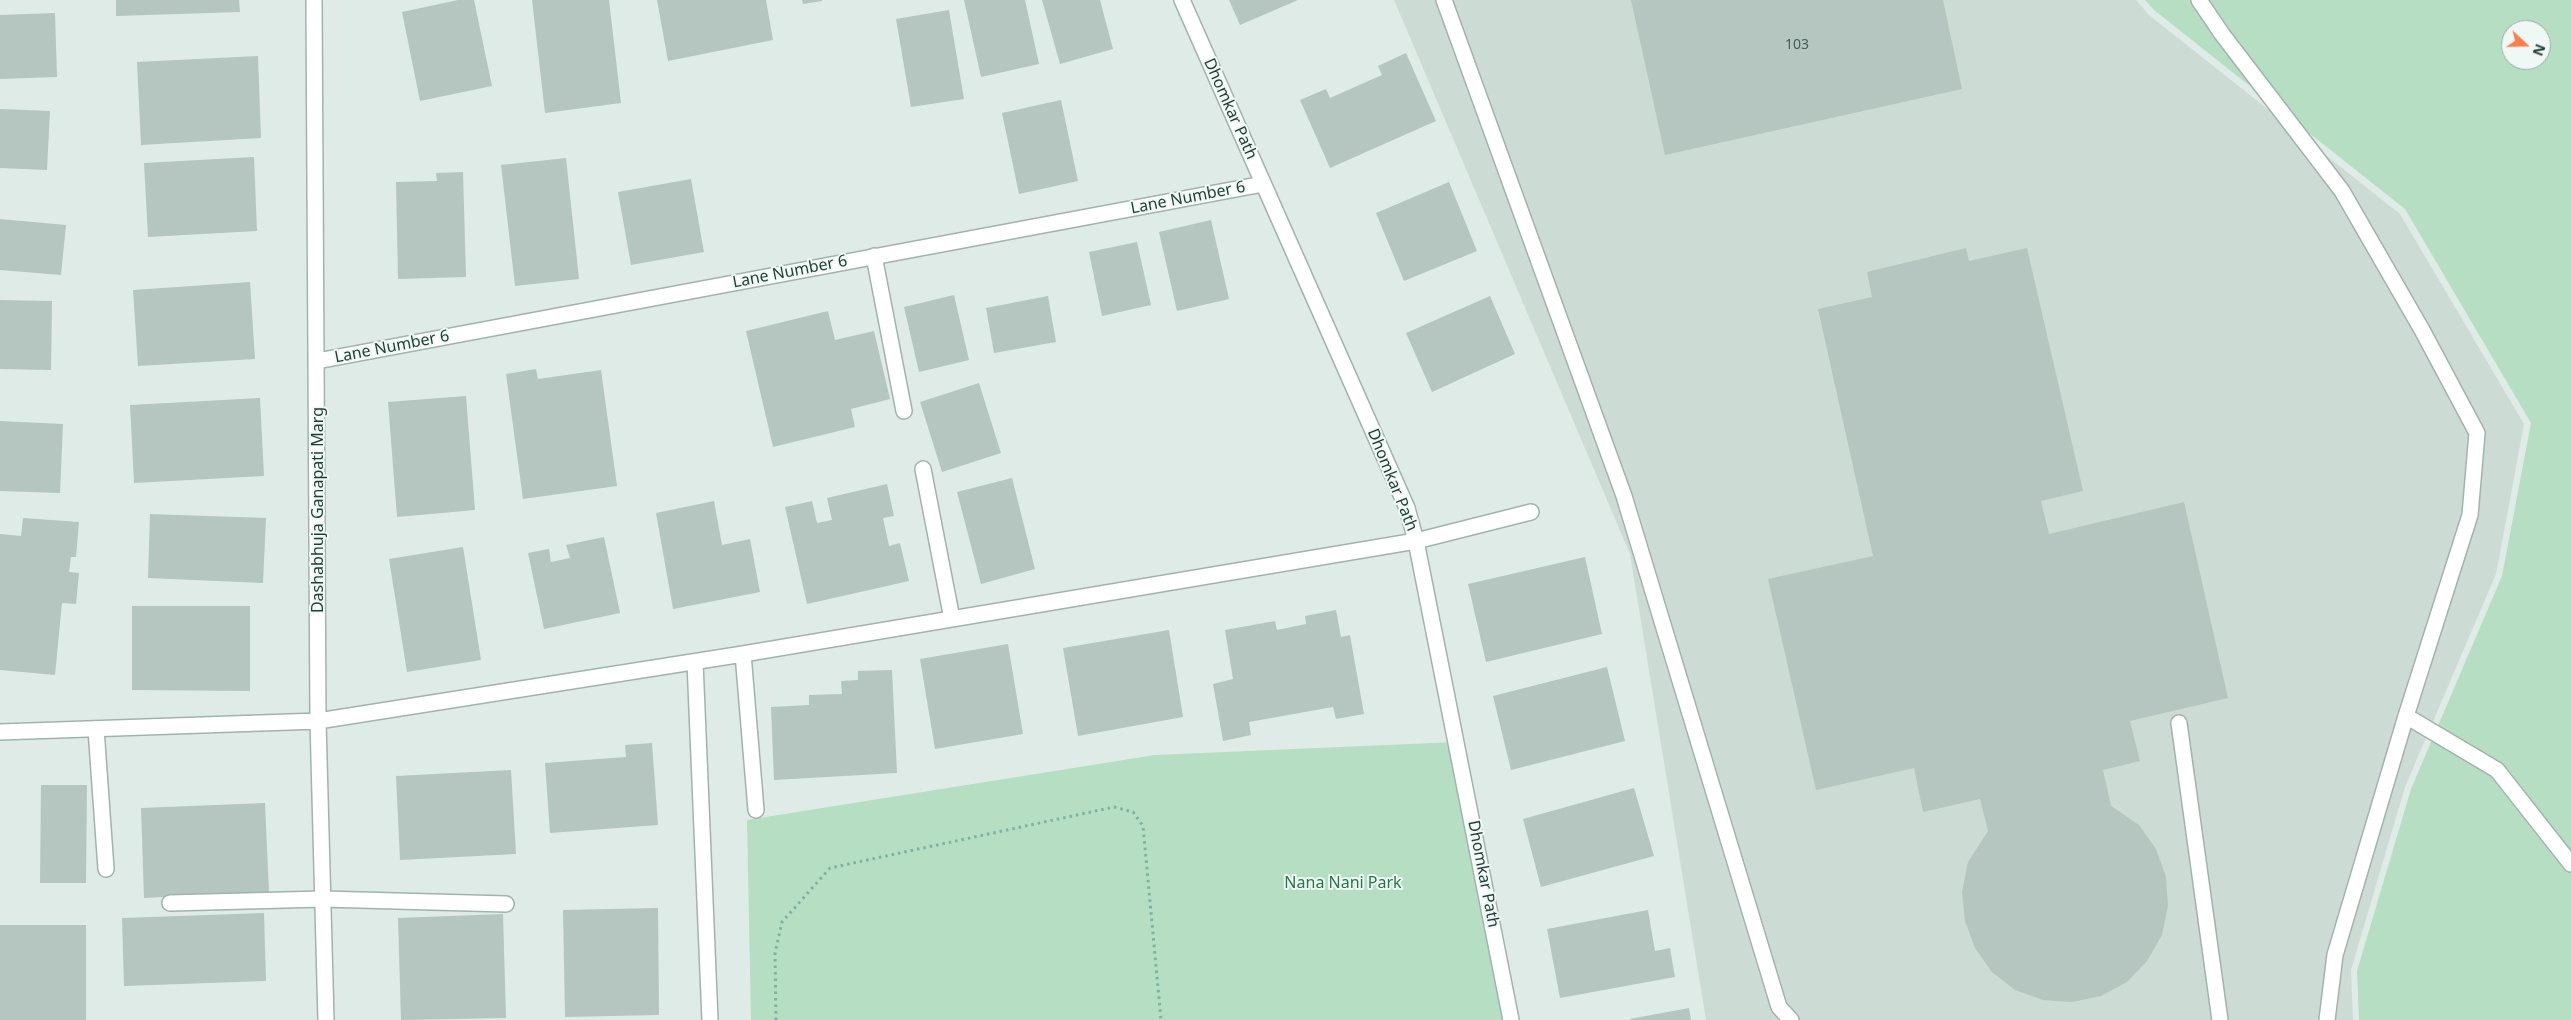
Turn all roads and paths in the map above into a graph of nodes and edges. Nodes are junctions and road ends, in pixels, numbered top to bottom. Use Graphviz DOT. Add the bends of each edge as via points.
graph roads {
  1 [pos="314,0"];
  2 [pos="1182,0"];
  3 [pos="1444,0"];
  4 [pos="2199,0"];
  5 [pos="1263,184"];
  6 [pos="874,256"];
  7 [pos="317,361"];
  8 [pos="904,411"];
  9 [pos="923,468"];
  10 [pos="1532,512"];
  11 [pos="1416,541"];
  12 [pos="952,619"];
  13 [pos="743,654"];
  14 [pos="695,662"];
  15 [pos="2406,716"];
  16 [pos="318,721"];
  17 [pos="2179,723"];
  18 [pos="96,728"];
  19 [pos="0,732"];
  20 [pos="756,810"];
  21 [pos="2571,864"];
  22 [pos="106,870"];
  23 [pos="323,899"];
  24 [pos="170,903"];
  25 [pos="506,904"];
  26 [pos="1778,1013"];
  27 [pos="326,1020"];
  28 [pos="710,1020"];
  29 [pos="776,1020"];
  30 [pos="1161,1020"];
  31 [pos="1511,1020"];
  32 [pos="1791,1020"];
  33 [pos="2220,1020"];
  34 [pos="2328,1020"];
  1 -- 7 [label="street, Dashabhuja Ganapati Marg"];
  2 -- 5 [label="street, Dhomkar Path"];
  3 -- 26 [label="street" via="1624,496"];
  4 -- 15 [label="street" via="2342,191 2477,433 2470,515"];
  5 -- 6 [label="street, Lane Number 6"];
  5 -- 11 [label="street, Dhomkar Path" via="1406,508"];
  6 -- 7 [label="street, Lane Number 6"];
  6 -- 8 [label="street"];
  7 -- 16 [label="street, Dashabhuja Ganapati Marg"];
  9 -- 12 [label="street"];
  10 -- 11 [label="street"];
  11 -- 12 [label="street"];
  11 -- 31 [label="street, Dhomkar Path"];
  12 -- 13 [label="street"];
  13 -- 14 [label="street"];
  13 -- 20 [label="street"];
  14 -- 16 [label="street"];
  14 -- 28 [label="street"];
  15 -- 21 [label="street" via="2497,770"];
  15 -- 34 [label="street" via="2335,955"];
  16 -- 18 [label="street"];
  16 -- 23 [label="street, Dashabhuja Ganapati Marg"];
  17 -- 33 [label="street"];
  18 -- 19 [label="street"];
  18 -- 22 [label="street"];
  23 -- 24 [label="street"];
  23 -- 25 [label="street"];
  23 -- 27 [label="street, Dashabhuja Ganapati Marg"];
  26 -- 32 [label="street"];
  29 -- 30 [label="path" via="775,953 782,922 830,868 1114,807 1133,812 1143,826"];
}
